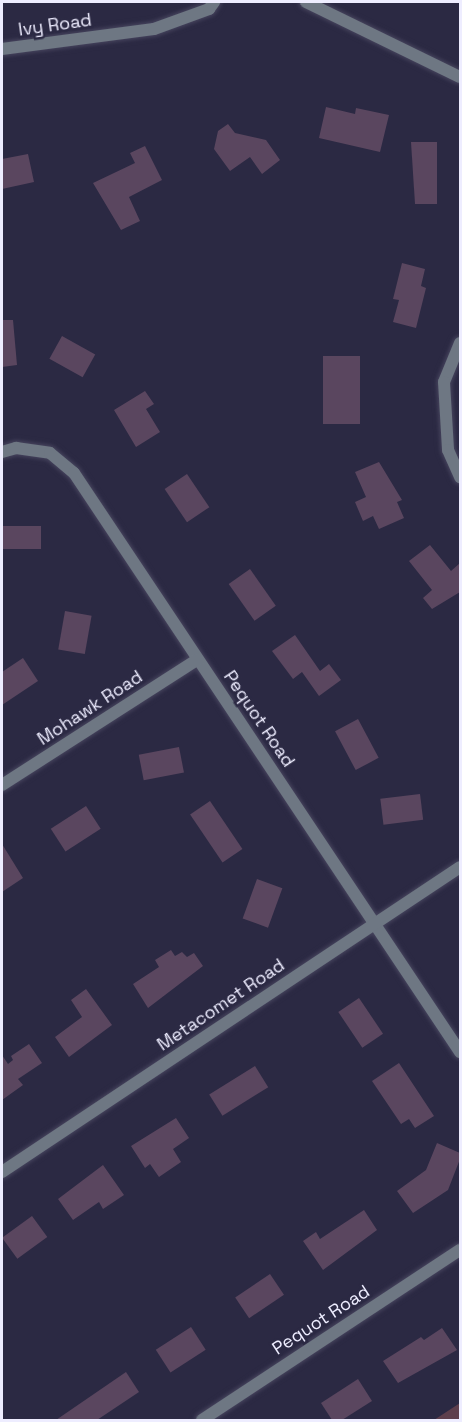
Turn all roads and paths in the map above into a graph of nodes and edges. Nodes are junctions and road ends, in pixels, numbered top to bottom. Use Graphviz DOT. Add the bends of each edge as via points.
graph roads {
  1 [pos="214,2"];
  2 [pos="306,2"];
  3 [pos="2,50"];
  4 [pos="460,77"];
  5 [pos="460,343"];
  6 [pos="2,452"];
  7 [pos="460,477"];
  8 [pos="197,660"];
  9 [pos="2,786"];
  10 [pos="460,867"];
  11 [pos="376,924"];
  12 [pos="460,1052"];
  13 [pos="2,1172"];
  14 [pos="460,1250"];
  15 [pos="202,1420"];
  1 -- 3 [label="street, Ivy Road" via="209,9 154,29"];
  2 -- 4 [label="street"];
  5 -- 7 [label="street" via="444,382 448,450"];
  6 -- 8 [label="street, Pequot Road" via="34,448 65,463"];
  8 -- 9 [label="street, Mohawk Road"];
  8 -- 11 [label="street, Pequot Road"];
  10 -- 11 [label="street, Metacomet Road"];
  11 -- 12 [label="street, Pequot Road"];
  11 -- 13 [label="street, Metacomet Road"];
  14 -- 15 [label="street, Pequot Road"];
}
